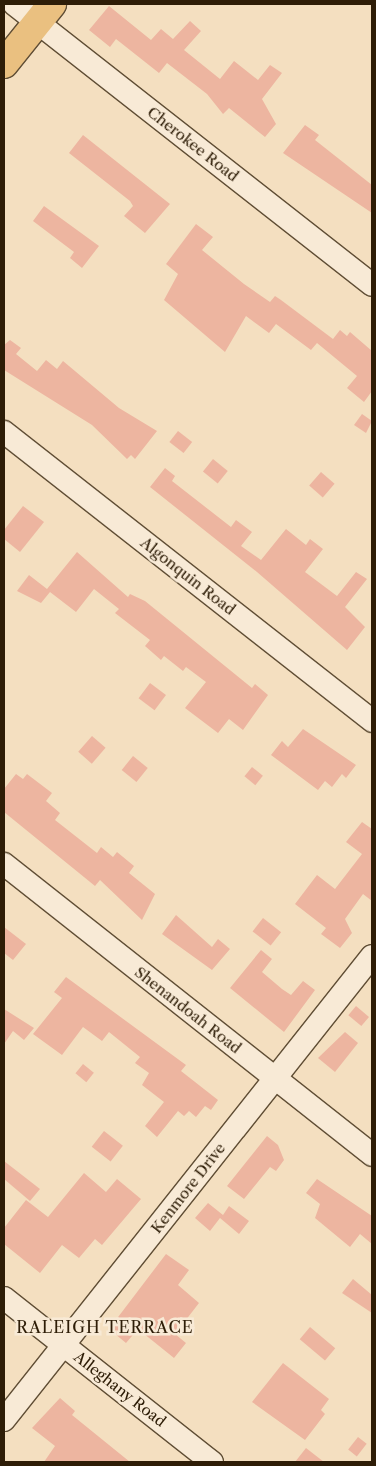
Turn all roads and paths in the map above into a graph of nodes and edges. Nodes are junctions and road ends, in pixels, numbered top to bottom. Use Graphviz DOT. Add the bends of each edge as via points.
graph roads {
  1 [pos="14,4"];
  2 [pos="44,13"];
  3 [pos="4,64"];
  4 [pos="372,284"];
  5 [pos="4,432"];
  6 [pos="372,721"];
  7 [pos="4,864"];
  8 [pos="372,956"];
  9 [pos="275,1079"];
  10 [pos="372,1155"];
  11 [pos="4,1298"];
  12 [pos="63,1345"];
  13 [pos="4,1420"];
  14 [pos="212,1462"];
  1 -- 2 [label="street, Cherokee Road"];
  2 -- 3 [label="main road"];
  2 -- 4 [label="street, Cherokee Road"];
  5 -- 6 [label="street, Algonquin Road"];
  7 -- 9 [label="street, Shenandoah Road"];
  8 -- 9 [label="street, Kenmore Drive"];
  9 -- 10 [label="street, Shenandoah Road"];
  9 -- 12 [label="street, Kenmore Drive"];
  11 -- 12 [label="street, Alleghany Road"];
  12 -- 13 [label="street, Kenmore Drive"];
  12 -- 14 [label="street, Alleghany Road"];
}
